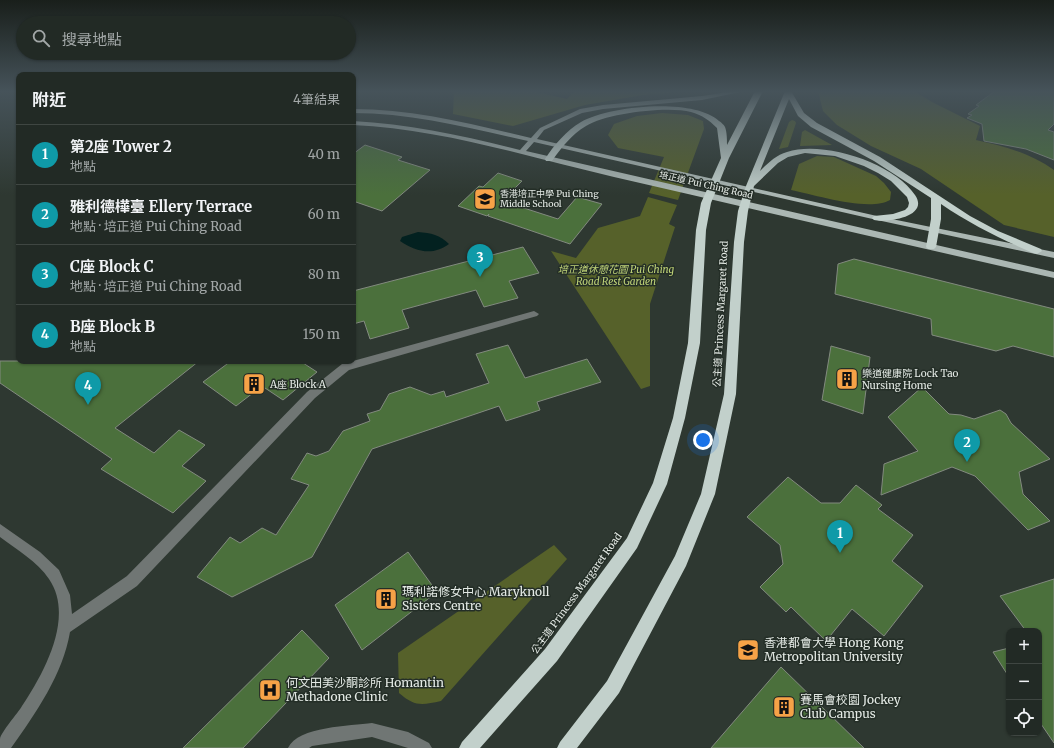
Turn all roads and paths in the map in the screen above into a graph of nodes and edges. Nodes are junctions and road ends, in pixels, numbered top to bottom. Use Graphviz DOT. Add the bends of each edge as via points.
graph roads {
  1 [pos="393,126"];
  2 [pos="470,126"];
  3 [pos="549,126"];
  4 [pos="580,126"];
  5 [pos="719,126"];
  6 [pos="741,126"];
  7 [pos="774,126"];
  8 [pos="815,126"];
  9 [pos="532,140"];
  10 [pos="558,146"];
  11 [pos="522,152"];
  12 [pos="725,158"];
  13 [pos="549,159"];
  14 [pos="750,186"];
  15 [pos="936,198"];
  16 [pos="878,218"];
  17 [pos="935,229"];
  18 [pos="931,247"];
  19 [pos="1037,251"];
  20 [pos="1054,255"];
  21 [pos="1054,275"];
  22 [pos="534,314"];
  23 [pos="0,530"];
  24 [pos="64,626"];
  25 [pos="2,748"];
  26 [pos="296,748"];
  27 [pos="424,748"];
  28 [pos="468,748"];
  29 [pos="566,748"];
  1 -- 11 [label="main road, 培正道 Pui Ching Road" via="436,132"];
  2 -- 9 [label="main road, 培正道 Pui Ching Road"];
  3 -- 9 [label="main road"];
  4 -- 10 [label="highway"];
  5 -- 12 [label="highway"];
  6 -- 12 [label="highway, 公主道 Princess Margaret Road"];
  7 -- 14 [label="highway, 公主道 Princess Margaret Road"];
  8 -- 15 [label="highway" via="876,159"];
  9 -- 10 [label="main road, 培正道 Pui Ching Road"];
  9 -- 11 [label="main road"];
  10 -- 13 [label="highway"];
  10 -- 16 [label="main road, 培正道 Pui Ching Road"];
  11 -- 13 [label="main road, 培正道 Pui Ching Road"];
  12 -- 28 [label="highway, 公主道 Princess Margaret Road" via="706,203 701,230 694,343 679,418 660,484 632,542 551,655"];
  13 -- 18 [label="main road, 培正道 Pui Ching Road"];
  14 -- 16 [label="highway" via="777,161 791,153 813,151 834,154 880,170 910,193 913,206 908,213 898,217"];
  14 -- 29 [label="highway, 公主道 Princess Margaret Road" via="739,234 730,394 708,494 681,562 613,687"];
  15 -- 17 [label="highway"];
  15 -- 19 [label="highway" via="995,233"];
  16 -- 17 [label="main road, 培正道 Pui Ching Road"];
  17 -- 18 [label="highway"];
  17 -- 19 [label="main road, 培正道 Pui Ching Road"];
  18 -- 21 [label="main road, 培正道 Pui Ching Road"];
  19 -- 20 [label="main road, 培正道 Pui Ching Road"];
  22 -- 24 [label="street" via="346,367 311,395 132,581"];
  23 -- 24 [label="street" via="38,558 54,576 62,589 65,606"];
  24 -- 25 [label="street" via="59,649 51,668 27,712"];
  26 -- 27 [label="street" via="309,739 372,730 408,740"];
}
